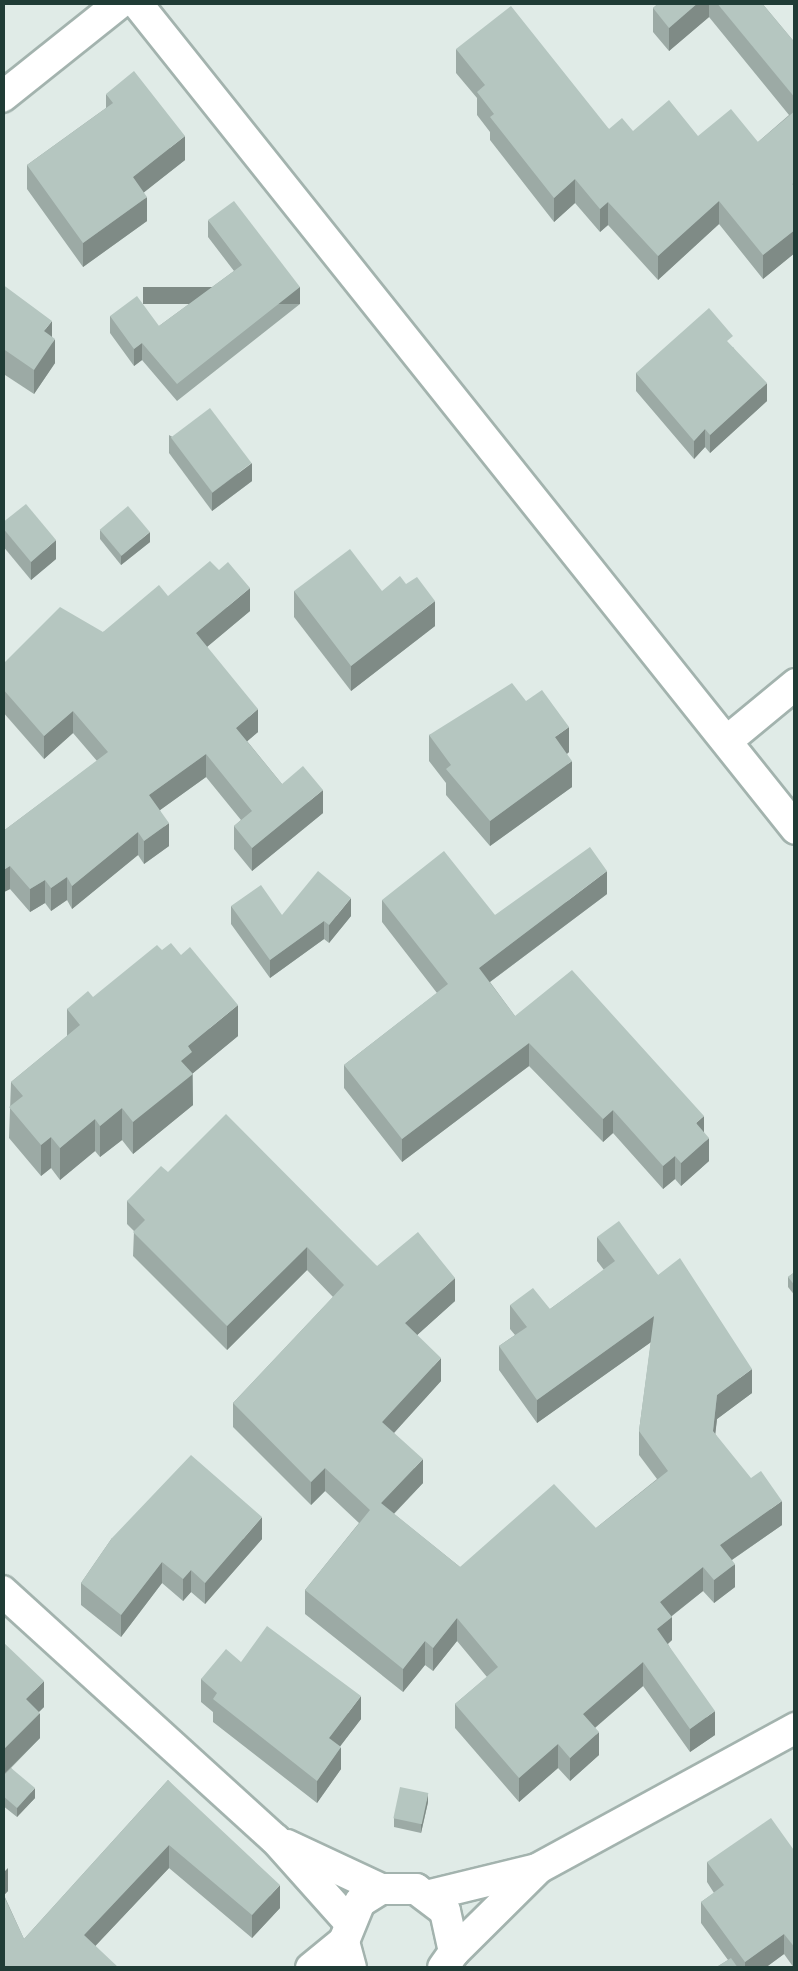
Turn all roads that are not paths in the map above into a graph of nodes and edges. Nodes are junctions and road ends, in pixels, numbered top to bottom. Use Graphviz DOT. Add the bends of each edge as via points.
graph roads {
  1 [pos="121,2"];
  2 [pos="136,2"];
  3 [pos="2,98"];
  4 [pos="796,684"];
  5 [pos="728,740"];
  6 [pos="796,830"];
  7 [pos="2,1591"];
  8 [pos="796,1728"];
  9 [pos="275,1839"];
  10 [pos="537,1869"];
  11 [pos="380,1890"];
  12 [pos="426,1896"];
  13 [pos="347,1944"];
  14 [pos="448,1960"];
  15 [pos="310,1968"];
  1 -- 3 [label="street"];
  2 -- 5 [label="street"];
  4 -- 5 [label="street"];
  5 -- 6 [label="street"];
  7 -- 9 [label="street"];
  8 -- 10 [label="street"];
  9 -- 11 [label="street"];
  9 -- 13 [label="street"];
  10 -- 12 [label="street"];
  10 -- 14 [label="street"];
  11 -- 12 [label="street" via="416,1889"];
  11 -- 13 [label="street"];
  12 -- 14 [label="street" via="446,1911"];
  13 -- 15 [label="street"];
}
